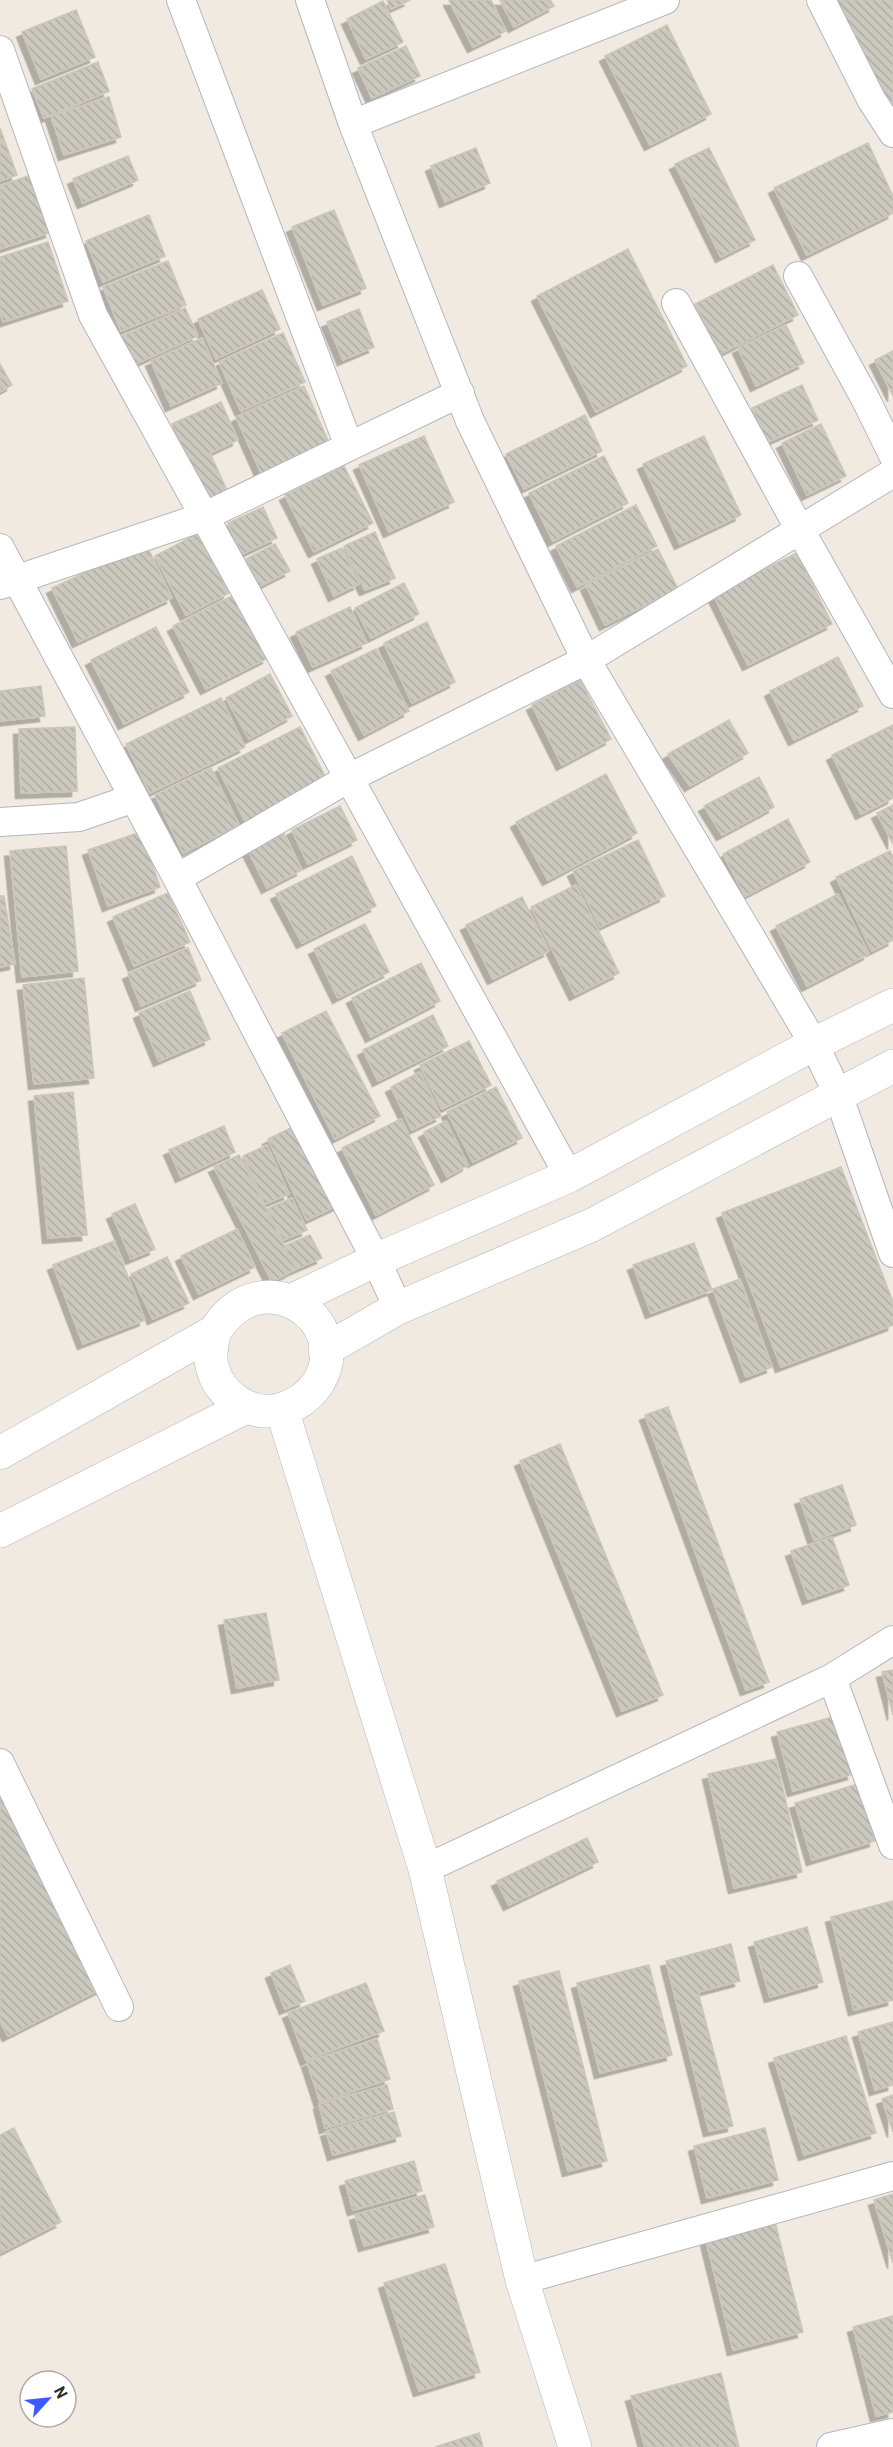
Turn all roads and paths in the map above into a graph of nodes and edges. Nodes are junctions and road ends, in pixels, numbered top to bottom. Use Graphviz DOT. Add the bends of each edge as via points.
graph roads {
  1 [pos="181,0"];
  2 [pos="310,0"];
  3 [pos="665,0"];
  4 [pos="821,0"];
  5 [pos="0,50"];
  6 [pos="352,124"];
  7 [pos="893,133"];
  8 [pos="798,276"];
  9 [pos="676,303"];
  10 [pos="460,393"];
  11 [pos="349,446"];
  12 [pos="893,455"];
  13 [pos="893,473"];
  14 [pos="203,517"];
  15 [pos="800,530"];
  16 [pos="0,548"];
  17 [pos="8,582"];
  18 [pos="586,660"];
  19 [pos="893,694"];
  20 [pos="349,778"];
  21 [pos="135,798"];
  22 [pos="0,822"];
  23 [pos="177,878"];
  24 [pos="893,1005"];
  25 [pos="814,1044"];
  26 [pos="893,1066"];
  27 [pos="838,1094"];
  28 [pos="568,1176"];
  29 [pos="893,1253"];
  30 [pos="376,1260"];
  31 [pos="291,1300"];
  32 [pos="398,1308"];
  33 [pos="215,1330"];
  34 [pos="325,1350"];
  35 [pos="246,1407"];
  36 [pos="282,1410"];
  37 [pos="0,1453"];
  38 [pos="0,1530"];
  39 [pos="893,1640"];
  40 [pos="832,1678"];
  41 [pos="0,1763"];
  42 [pos="893,1845"];
  43 [pos="425,1869"];
  44 [pos="119,2007"];
  45 [pos="893,2176"];
  46 [pos="522,2280"];
  47 [pos="893,2433"];
  48 [pos="575,2447"];
  49 [pos="831,2447"];
  1 -- 11 [label="street"];
  2 -- 6 [label="street"];
  3 -- 6 [label="street"];
  4 -- 7 [label="street" via="871,99"];
  5 -- 14 [label="street" via="93,315"];
  6 -- 10 [label="street"];
  8 -- 12 [label="street"];
  9 -- 15 [label="street"];
  10 -- 11 [label="street"];
  10 -- 18 [label="street"];
  11 -- 14 [label="street"];
  13 -- 15 [label="street"];
  14 -- 17 [label="street"];
  14 -- 20 [label="street"];
  15 -- 18 [label="street"];
  15 -- 19 [label="street"];
  16 -- 17 [label="street"];
  17 -- 21 [label="street"];
  18 -- 20 [label="street"];
  18 -- 25 [label="street"];
  20 -- 23 [label="street"];
  20 -- 28 [label="street"];
  21 -- 22 [label="street" via="79,817"];
  21 -- 23 [label="street"];
  23 -- 30 [label="street"];
  24 -- 25 [label="main road"];
  25 -- 27 [label="street"];
  25 -- 28 [label="main road"];
  26 -- 27 [label="main road"];
  27 -- 29 [label="street"];
  27 -- 32 [label="main road" via="592,1225"];
  28 -- 30 [label="main road"];
  30 -- 31 [label="main road"];
  30 -- 32 [label="street"];
  31 -- 33 [label="main road" via="255,1297 239,1304"];
  31 -- 34 [label="main road" via="318,1324"];
  32 -- 34 [label="main road"];
  33 -- 35 [label="main road" via="212,1366 219,1383"];
  33 -- 37 [label="main road"];
  34 -- 36 [label="main road" via="321,1377 312,1392"];
  35 -- 36 [label="main road"];
  35 -- 38 [label="main road"];
  36 -- 43 [label="main road"];
  39 -- 40 [label="street"];
  40 -- 42 [label="street"];
  40 -- 43 [label="street"];
  41 -- 44 [label="street"];
  43 -- 46 [label="main road"];
  45 -- 46 [label="street"];
  46 -- 48 [label="main road"];
  47 -- 49 [label="street"];
}
